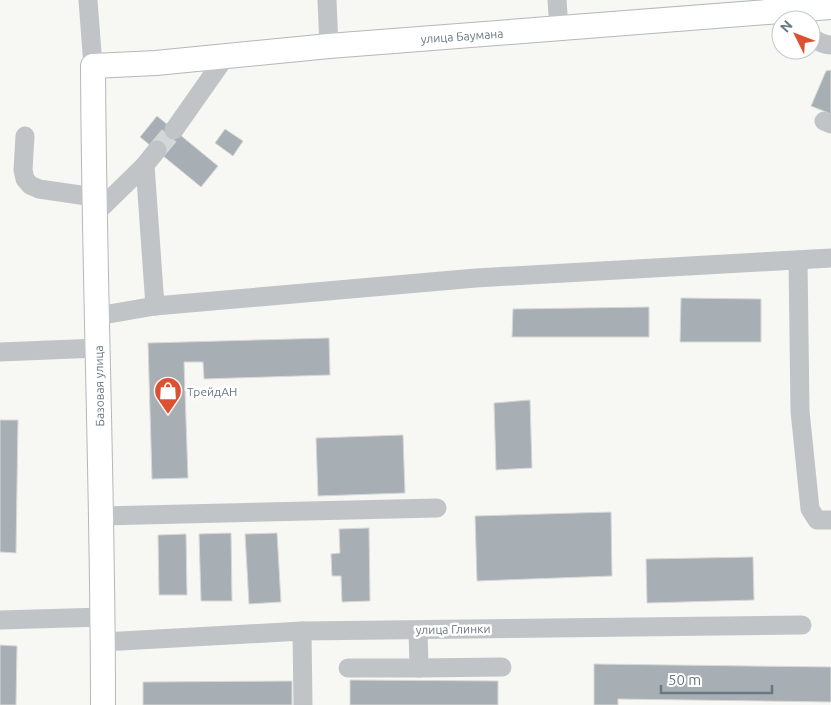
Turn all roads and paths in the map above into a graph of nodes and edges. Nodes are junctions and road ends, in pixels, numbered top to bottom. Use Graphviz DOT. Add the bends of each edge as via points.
graph roads {
  1 [pos="88,0"];
  2 [pos="327,0"];
  3 [pos="557,0"];
  4 [pos="831,7"];
  5 [pos="818,10"];
  6 [pos="771,16"];
  7 [pos="559,29"];
  8 [pos="329,46"];
  9 [pos="226,56"];
  10 [pos="93,66"];
  11 [pos="174,130"];
  12 [pos="25,136"];
  13 [pos="157,150"];
  14 [pos="145,165"];
  15 [pos="94,206"];
  16 [pos="831,258"];
  17 [pos="798,260"];
  18 [pos="155,306"];
  19 [pos="97,316"];
  20 [pos="98,348"];
  21 [pos="0,352"];
  22 [pos="437,508"];
  23 [pos="101,516"];
  24 [pos="831,520"];
  25 [pos="103,617"];
  26 [pos="0,620"];
  27 [pos="802,625"];
  28 [pos="418,630"];
  29 [pos="302,631"];
  30 [pos="103,642"];
  31 [pos="502,667"];
  32 [pos="348,668"];
  33 [pos="419,668"];
  34 [pos="104,705"];
  35 [pos="302,705"];
  1 -- 10 [label="street"];
  2 -- 8 [label="street"];
  3 -- 7 [label="street"];
  4 -- 5 [label="main road, улица Баумана"];
  6 -- 7 [label="main road, улица Баумана"];
  7 -- 8 [label="main road, улица Баумана"];
  8 -- 9 [label="main road, улица Баумана"];
  9 -- 10 [label="main road, улица Баумана"];
  9 -- 11 [label="street"];
  10 -- 15 [label="main road, Базовая улица"];
  12 -- 15 [label="street" via="23,170 30,185"];
  13 -- 14 [label="street"];
  14 -- 15 [label="street"];
  14 -- 18 [label="street"];
  15 -- 19 [label="main road, Базовая улица"];
  16 -- 17 [label="street"];
  17 -- 18 [label="street" via="476,278"];
  17 -- 24 [label="street" via="800,411 810,509 818,520"];
  18 -- 19 [label="street"];
  19 -- 20 [label="main road, Базовая улица"];
  20 -- 21 [label="street"];
  20 -- 23 [label="main road, Базовая улица"];
  22 -- 23 [label="street"];
  23 -- 25 [label="main road, Базовая улица"];
  25 -- 26 [label="street"];
  25 -- 30 [label="main road, Базовая улица"];
  27 -- 28 [label="street, улица Глинки"];
  28 -- 29 [label="street, улица Глинки"];
  28 -- 33 [label="street"];
  29 -- 30 [label="street, улица Глинки"];
  29 -- 35 [label="street"];
  30 -- 34 [label="main road, Базовая улица"];
  31 -- 33 [label="street"];
  32 -- 33 [label="street"];
}
